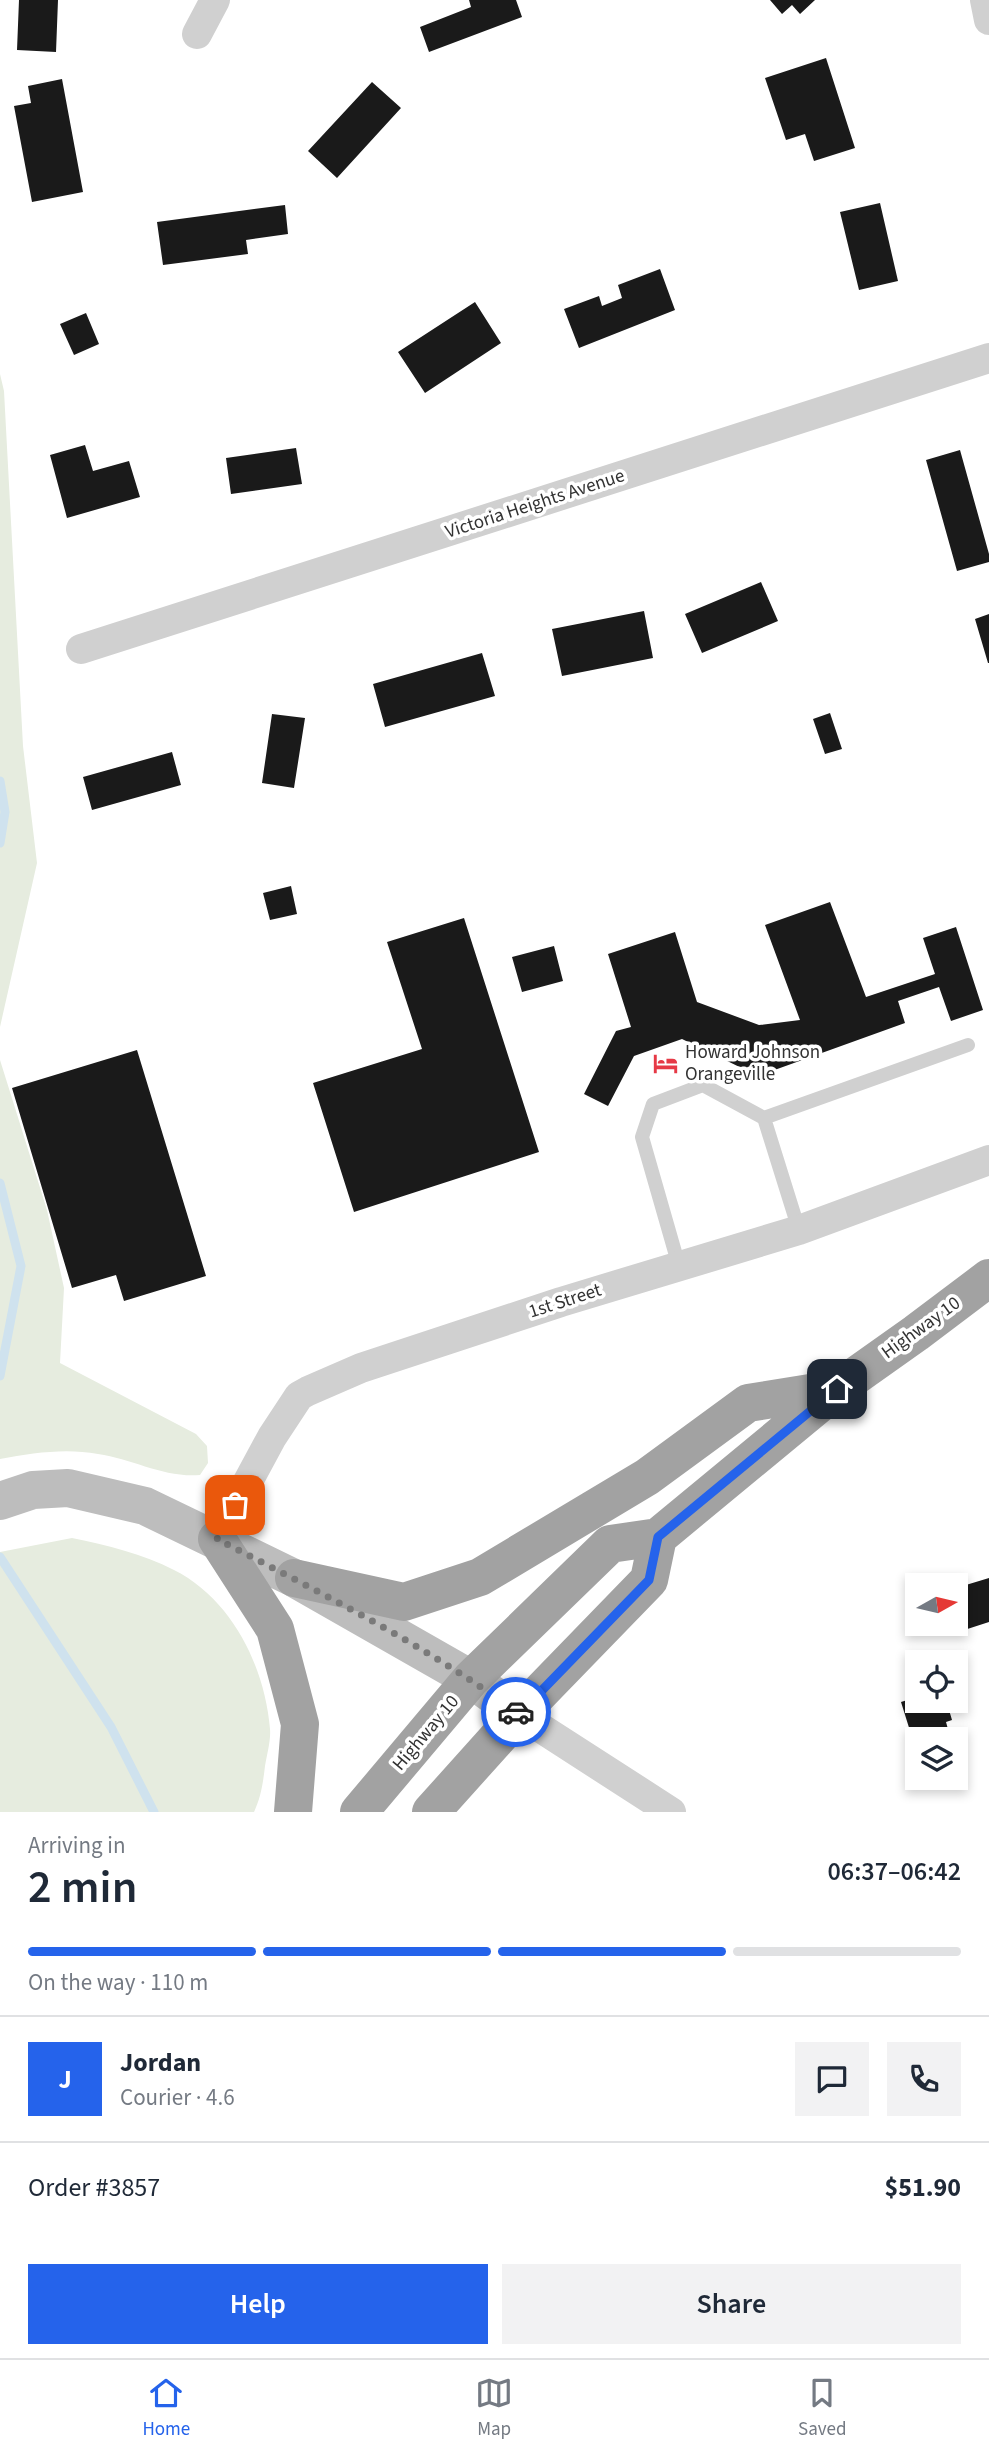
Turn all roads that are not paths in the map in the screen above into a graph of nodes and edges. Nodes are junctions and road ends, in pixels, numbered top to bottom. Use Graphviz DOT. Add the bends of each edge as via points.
graph roads {
  1 [pos="215,0"];
  2 [pos="985,0"];
  3 [pos="989,20"];
  4 [pos="197,34"];
  5 [pos="989,358"];
  6 [pos="81,649"];
  7 [pos="968,1045"];
  8 [pos="764,1118"];
  9 [pos="989,1160"];
  10 [pos="799,1230"];
  11 [pos="679,1266"];
  12 [pos="989,1278"];
  13 [pos="837,1389"];
  14 [pos="0,1500"];
  15 [pos="658,1537"];
  16 [pos="217,1539"];
  17 [pos="293,1578"];
  18 [pos="471,1679"];
  19 [pos="519,1714"];
  20 [pos="293,1812"];
  21 [pos="359,1812"];
  22 [pos="431,1812"];
  23 [pos="671,1812"];
  1 -- 4 [label="street"];
  2 -- 3 [label="street"];
  5 -- 6 [label="street, Victoria Heights Avenue"];
  7 -- 8 [label="lane"];
  8 -- 10 [label="lane"];
  8 -- 11 [label="lane" via="703,1085 653,1104 642,1137"];
  9 -- 10 [label="street, 1st Street"];
  10 -- 11 [label="street, 1st Street"];
  11 -- 16 [label="street, 1st Street" via="361,1368 299,1396"];
  12 -- 13 [label="highway, Highway 10"];
  13 -- 15 [label="highway, Highway 10"];
  13 -- 17 [label="highway" via="748,1403 647,1477 480,1577 404,1601"];
  14 -- 16 [label="main road" via="33,1490 93,1492 145,1506"];
  15 -- 18 [label="highway, Highway 10" via="610,1544"];
  15 -- 19 [label="highway" via="649,1580"];
  16 -- 17 [label="main road"];
  16 -- 20 [label="highway" via="275,1629 300,1724"];
  17 -- 18 [label="main road"];
  18 -- 19 [label="main road"];
  18 -- 21 [label="highway, Highway 10"];
  19 -- 22 [label="highway"];
  19 -- 23 [label="street"];
}
